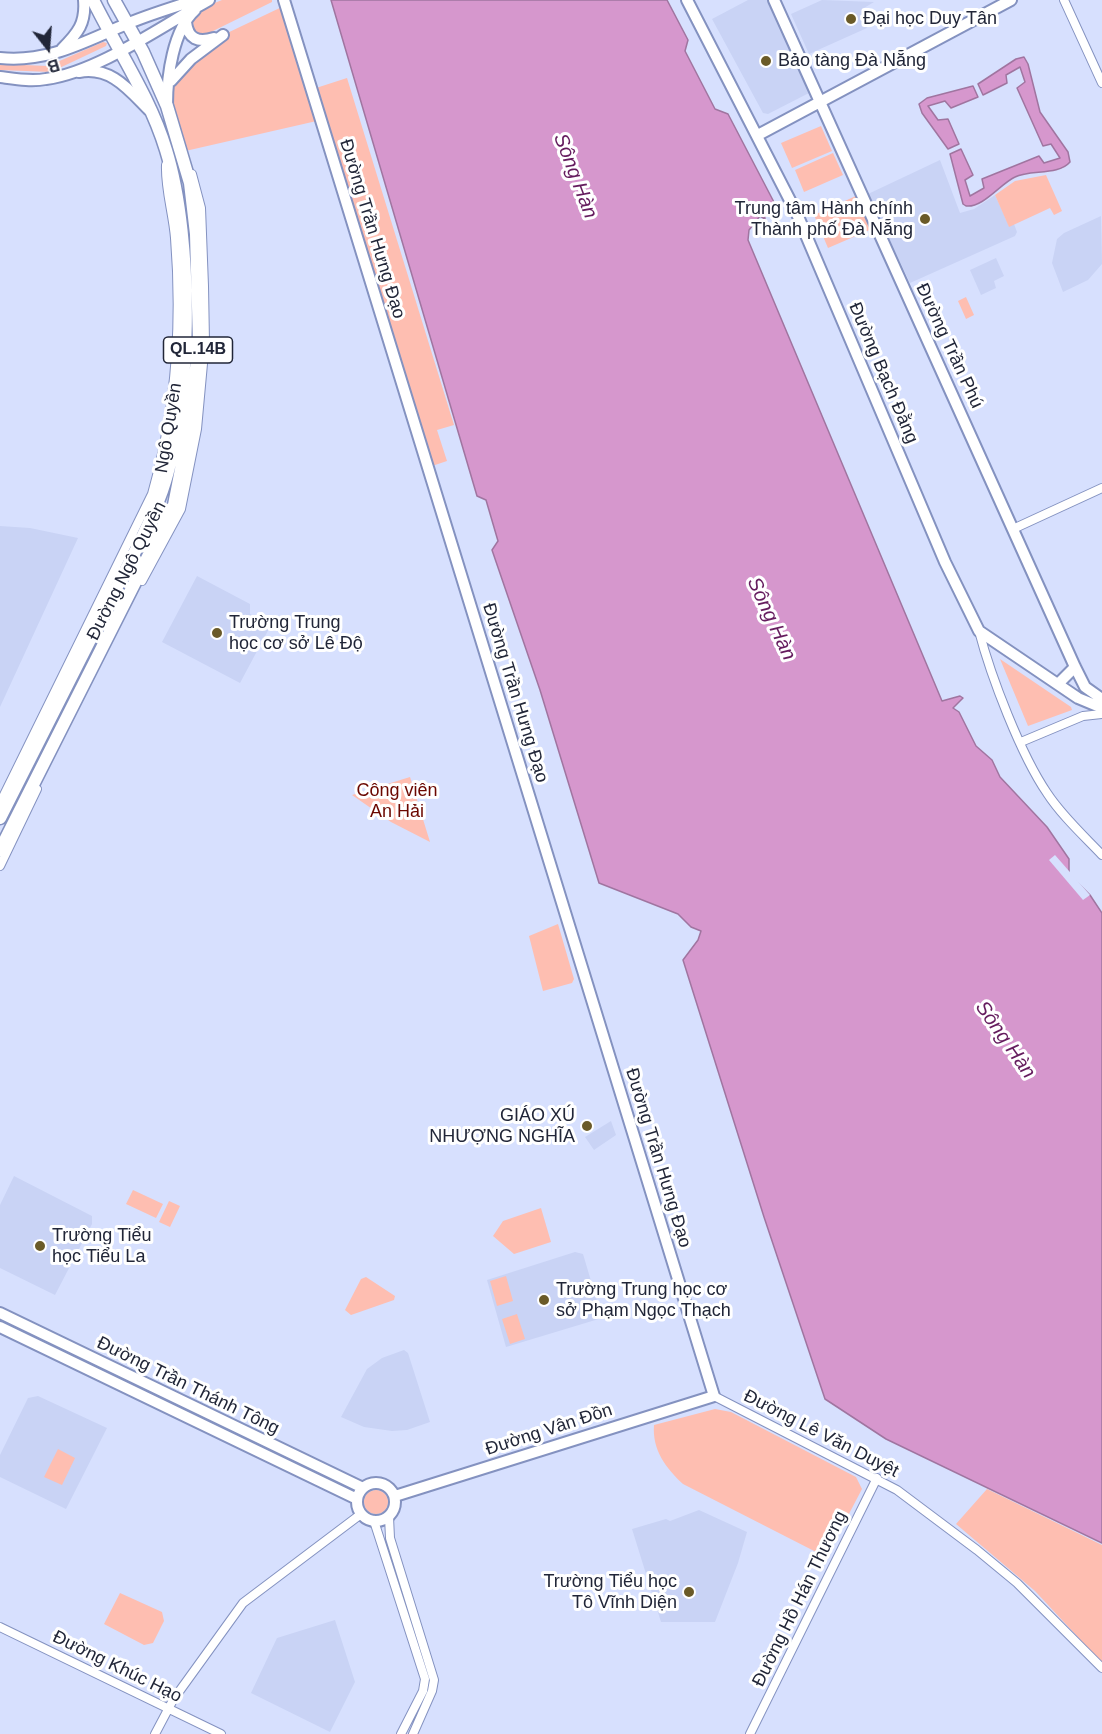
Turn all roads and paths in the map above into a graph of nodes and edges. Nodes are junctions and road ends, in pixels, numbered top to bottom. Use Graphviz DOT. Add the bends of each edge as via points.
graph roads {
  1 [pos="84,0"];
  2 [pos="93,0"];
  3 [pos="114,0"];
  4 [pos="178,0"];
  5 [pos="284,0"];
  6 [pos="687,0"];
  7 [pos="774,0"];
  8 [pos="1011,0"];
  9 [pos="1064,0"];
  10 [pos="201,1"];
  11 [pos="186,22"];
  12 [pos="127,24"];
  13 [pos="110,32"];
  14 [pos="137,41"];
  15 [pos="120,50"];
  16 [pos="57,53"];
  17 [pos="0,58"];
  18 [pos="64,75"];
  19 [pos="0,77"];
  20 [pos="169,83"];
  21 [pos="1102,83"];
  22 [pos="822,102"];
  23 [pos="167,106"];
  24 [pos="149,110"];
  25 [pos="758,135"];
  26 [pos="166,148"];
  27 [pos="181,152"];
  28 [pos="1102,488"];
  29 [pos="1013,530"];
  30 [pos="979,632"];
  31 [pos="1075,667"];
  32 [pos="1058,684"];
  33 [pos="1102,699"];
  34 [pos="1102,708"];
  35 [pos="1102,714"];
  36 [pos="1021,742"];
  37 [pos="0,803"];
  38 [pos="0,818"];
  39 [pos="0,850"];
  40 [pos="1102,855"];
  41 [pos="0,867"];
  42 [pos="0,1313"];
  43 [pos="0,1327"];
  44 [pos="714,1396"];
  45 [pos="877,1478"];
  46 [pos="363,1488"];
  47 [pos="395,1496"];
  48 [pos="357,1499"];
  49 [pos="361,1514"];
  50 [pos="388,1517"];
  51 [pos="374,1521"];
  52 [pos="0,1627"];
  53 [pos="1102,1668"];
  54 [pos="169,1708"];
  55 [pos="154,1734"];
  56 [pos="221,1734"];
  57 [pos="401,1734"];
  58 [pos="413,1734"];
  59 [pos="750,1734"];
  1 -- 16 [label="main road" via="85,20 76,36"];
  2 -- 13 [label="highway, Đường Ngô Quyền / QL.14B"];
  3 -- 12 [label="highway, Đường Ngô Quyền / QL.14B"];
  4 -- 10 [label="main road"];
  5 -- 44 [label="main road, Đường Trần Hưng Đạo"];
  6 -- 25 [label="main road, Đường Bạch Đằng"];
  7 -- 22 [label="main road, Đường Trần Phú"];
  8 -- 22 [label="main road"];
  9 -- 21 [label="street"];
  10 -- 11 [label="main road"];
  10 -- 12 [label="main road"];
  10 -- 14 [label="main road"];
  11 -- 20 [label="main road" via="174,51"];
  11 -- 20 [label="main road" via="190,36 199,41 223,35 191,59"];
  12 -- 13 [label="main road"];
  12 -- 14 [label="highway, Đường Ngô Quyền / QL.14B"];
  13 -- 15 [label="highway, Đường Ngô Quyền / QL.14B"];
  13 -- 16 [label="main road"];
  14 -- 15 [label="main road"];
  14 -- 23 [label="highway, Đường Ngô Quyền / QL.14B"];
  15 -- 18 [label="main road"];
  15 -- 24 [label="highway, Đường Ngô Quyền / QL.14B"];
  16 -- 17 [label="main road" via="37,59"];
  18 -- 19 [label="main road" via="34,81"];
  18 -- 24 [label="main road" via="88,70 107,73"];
  20 -- 23 [label="main road"];
  22 -- 25 [label="main road"];
  22 -- 29 [label="main road, Đường Trần Phú"];
  23 -- 27 [label="highway, Đường Ngô Quyền / QL.14B"];
  24 -- 26 [label="highway, Đường Ngô Quyền / QL.14B"];
  25 -- 30 [label="main road, Đường Bạch Đằng" via="797,214 945,562"];
  26 -- 37 [label="street, Đường Ngô Quyền" via="175,237 178,342 165,450 152,494"];
  26 -- 38 [label="highway, Ngô Quyền / QL.14B" via="183,234 186,342 175,438 160,498"];
  27 -- 39 [label="highway, Ngô Quyền / QL.14B" via="190,183 196,234 199,342 189,429 174,505"];
  27 -- 41 [label="street, Đường Ngô Quyền" via="199,195 205,342 197,429 181,509 78,705"];
  28 -- 29 [label="street"];
  29 -- 31 [label="main road, Đường Trần Phú"];
  30 -- 32 [label="main road"];
  30 -- 36 [label="street"];
  31 -- 32 [label="main road"];
  31 -- 33 [label="main road, Đường Trần Phú" via="1085,687"];
  32 -- 34 [label="main road" via="1084,702"];
  35 -- 36 [label="street" via="1083,716"];
  36 -- 40 [label="street" via="1047,794"];
  42 -- 46 [label="main road, Đường Trần Thánh Tông"];
  43 -- 48 [label="main road, Đường Trần Thánh Tông"];
  44 -- 45 [label="street, Đường Lê Văn Duyệt"];
  44 -- 47 [label="main road, Đường Vân Đồn"];
  45 -- 53 [label="street, Đường Lê Văn Duyệt" via="1017,1583"];
  45 -- 59 [label="street, Đường Hồ Hán Thương"];
  46 -- 47 [label="main road" via="381,1483"];
  46 -- 48 [label="main road"];
  47 -- 50 [label="main road" via="395,1508"];
  48 -- 49 [label="main road"];
  49 -- 51 [label="main road"];
  49 -- 54 [label="street" via="243,1603"];
  50 -- 51 [label="main road"];
  50 -- 58 [label="street" via="390,1538 434,1680"];
  51 -- 57 [label="street" via="425,1679"];
  52 -- 54 [label="street, Đường Khúc Hạo"];
  54 -- 55 [label="street"];
  54 -- 56 [label="street, Đường Khúc Hạo"];
}
